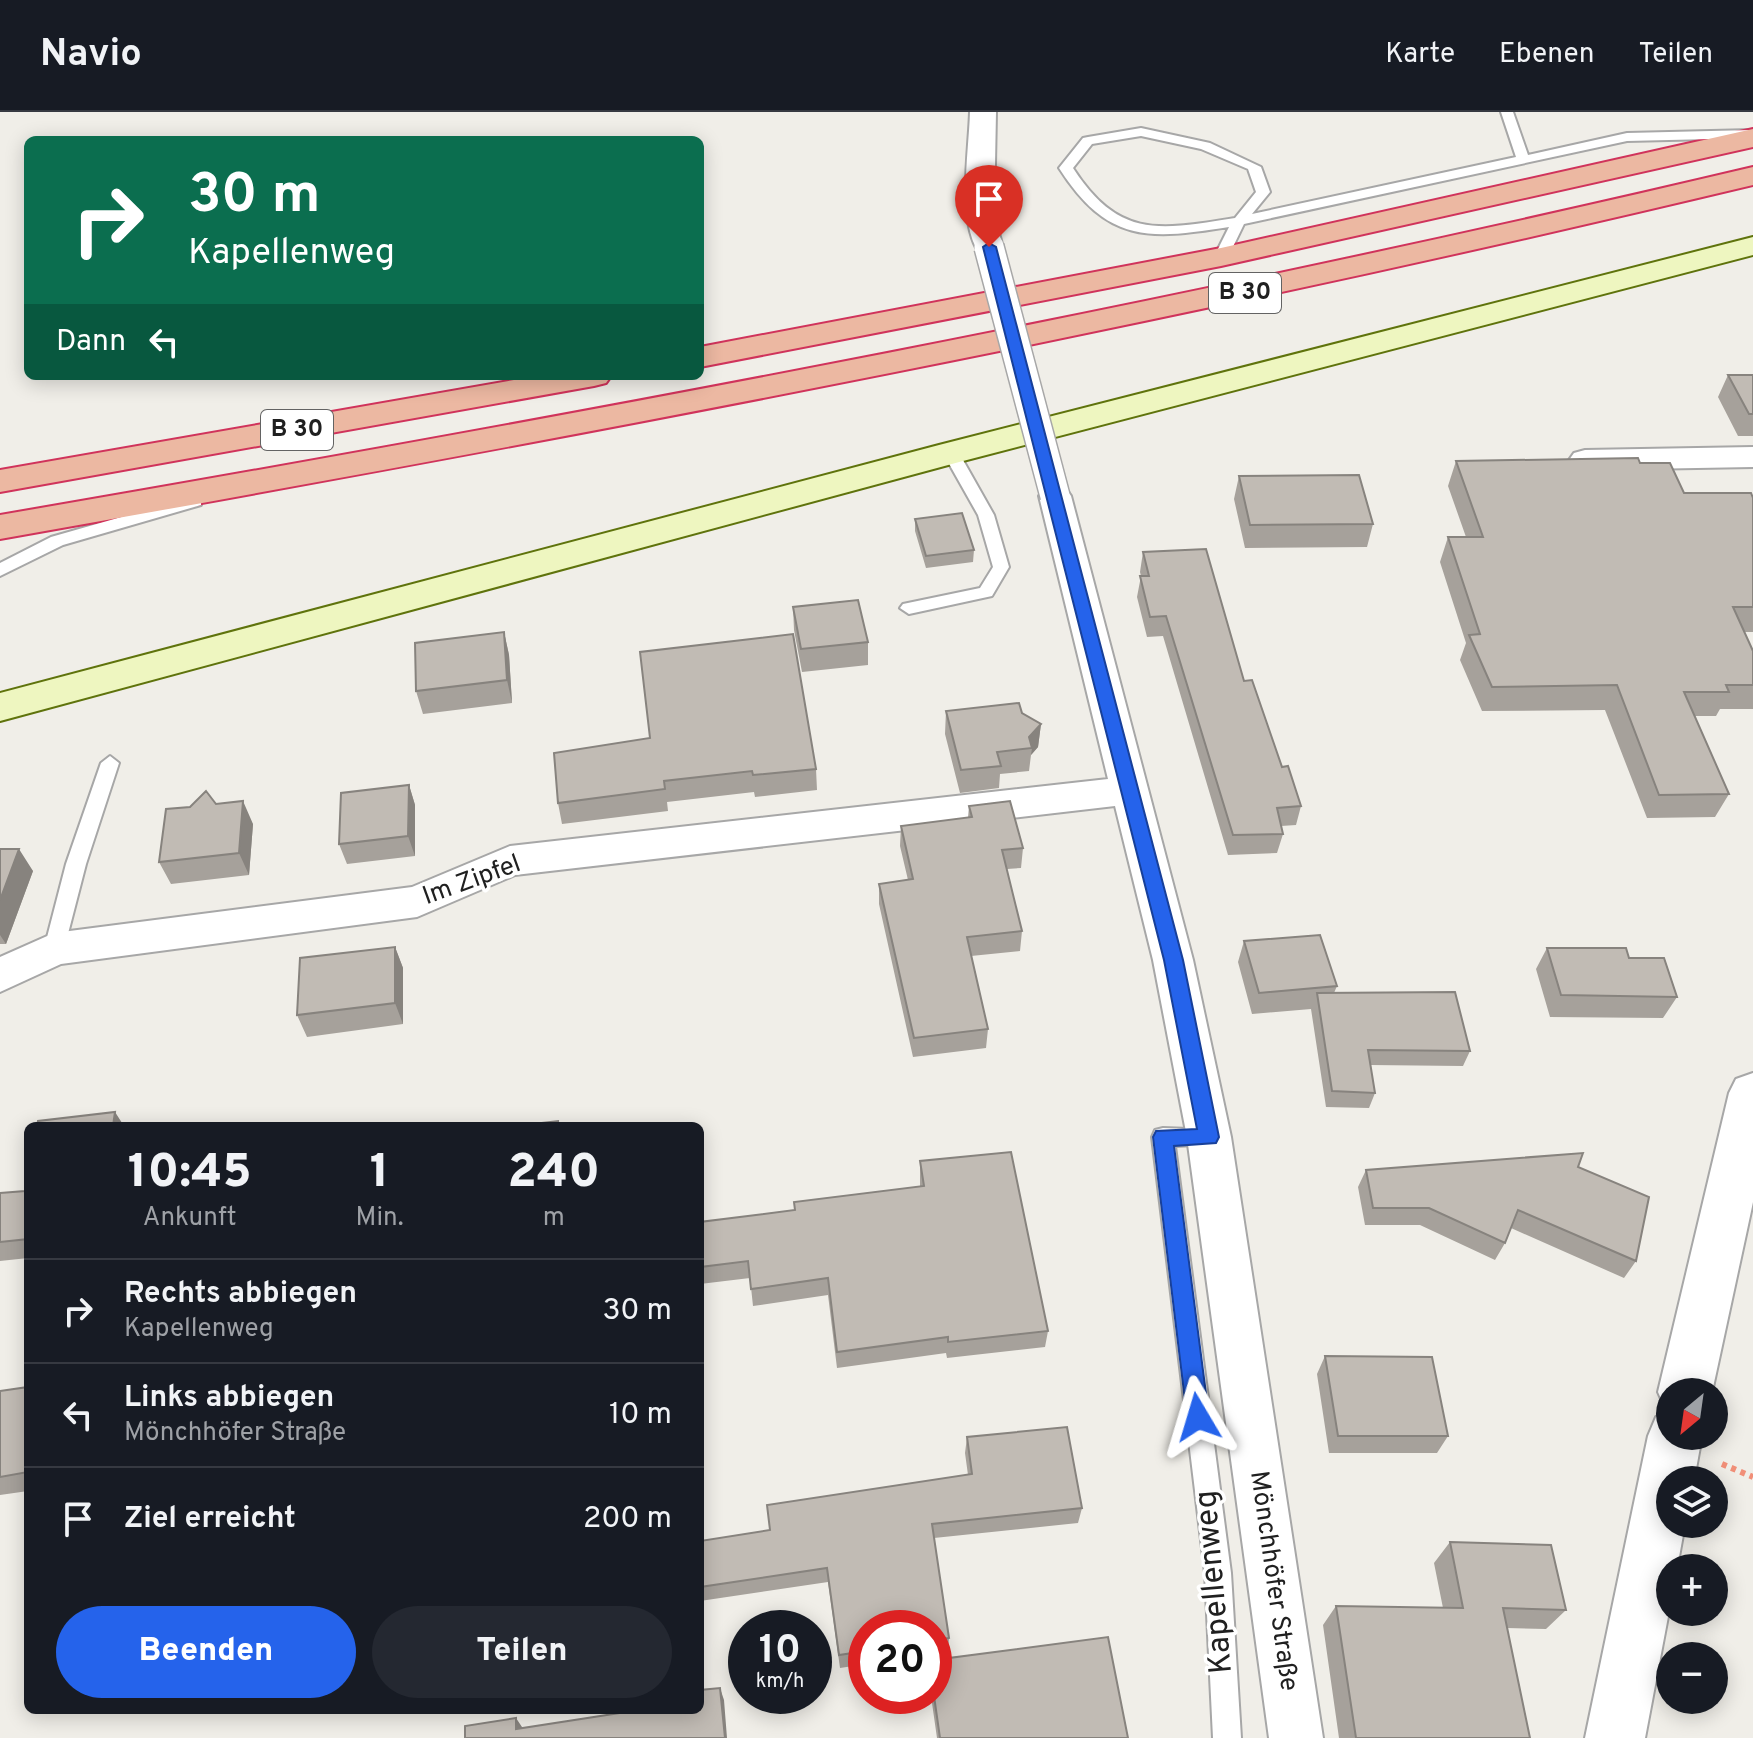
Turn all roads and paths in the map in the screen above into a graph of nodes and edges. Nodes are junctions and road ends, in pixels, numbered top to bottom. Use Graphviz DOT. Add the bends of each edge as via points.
graph roads {
  1 [pos="983,112"];
  2 [pos="1507,112"];
  3 [pos="1753,136"];
  4 [pos="1523,159"];
  5 [pos="1753,176"];
  6 [pos="1239,221"];
  7 [pos="1753,246"];
  8 [pos="1221,257"];
  9 [pos="704,356"];
  10 [pos="571,380"];
  11 [pos="951,453"];
  12 [pos="1753,457"];
  13 [pos="1563,460"];
  14 [pos="0,481"];
  15 [pos="262,482"];
  16 [pos="0,527"];
  17 [pos="0,570"];
  18 [pos="909,608"];
  19 [pos="0,707"];
  20 [pos="110,763"];
  21 [pos="1131,790"];
  22 [pos="54,949"];
  23 [pos="0,976"];
  24 [pos="1753,1093"];
  25 [pos="1209,1137"];
  26 [pos="1688,1378"];
  27 [pos="1672,1450"];
  28 [pos="1743,1473"];
  29 [pos="1753,1477"];
  30 [pos="1227,1738"];
  31 [pos="1296,1738"];
  32 [pos="1615,1738"];
  1 -- 21 [label="street, Mönchhöfer Straße, bridge" via="980,216"];
  2 -- 4 [label="lane"];
  3 -- 4 [label="lane" via="1627,137"];
  3 -- 8 [label="highway, B 30"];
  4 -- 6 [label="lane"];
  5 -- 15 [label="highway, B 30" via="1513,235 1046,335"];
  6 -- 6 [label="lane" via="1162,233 1105,218 1080,194 1066,168 1088,141 1141,132 1205,146 1254,167 1263,192"];
  6 -- 8 [label="lane"];
  7 -- 11 [label="main road"];
  8 -- 9 [label="highway, B 30"];
  10 -- 14 [label="highway, B 30"];
  11 -- 18 [label="lane" via="986,515 1001,567 986,592"];
  11 -- 19 [label="main road"];
  12 -- 13 [label="street"];
  15 -- 16 [label="highway, B 30"];
  15 -- 17 [label="lane" via="57,541"];
  20 -- 22 [label="lane"];
  21 -- 22 [label="street, Im Zipfel" via="510,861 417,902"];
  21 -- 25 [label="street, Mönchhöfer Straße"];
  22 -- 23 [label="street, Im Zipfel"];
  24 -- 26 [label="street"];
  25 -- 30 [label="lane, Kapellenweg" via="1163,1137 1218,1573"];
  25 -- 31 [label="street, Mönchhöfer Straße"];
  27 -- 32 [label="street"];
  28 -- 29 [label="path"];
}
